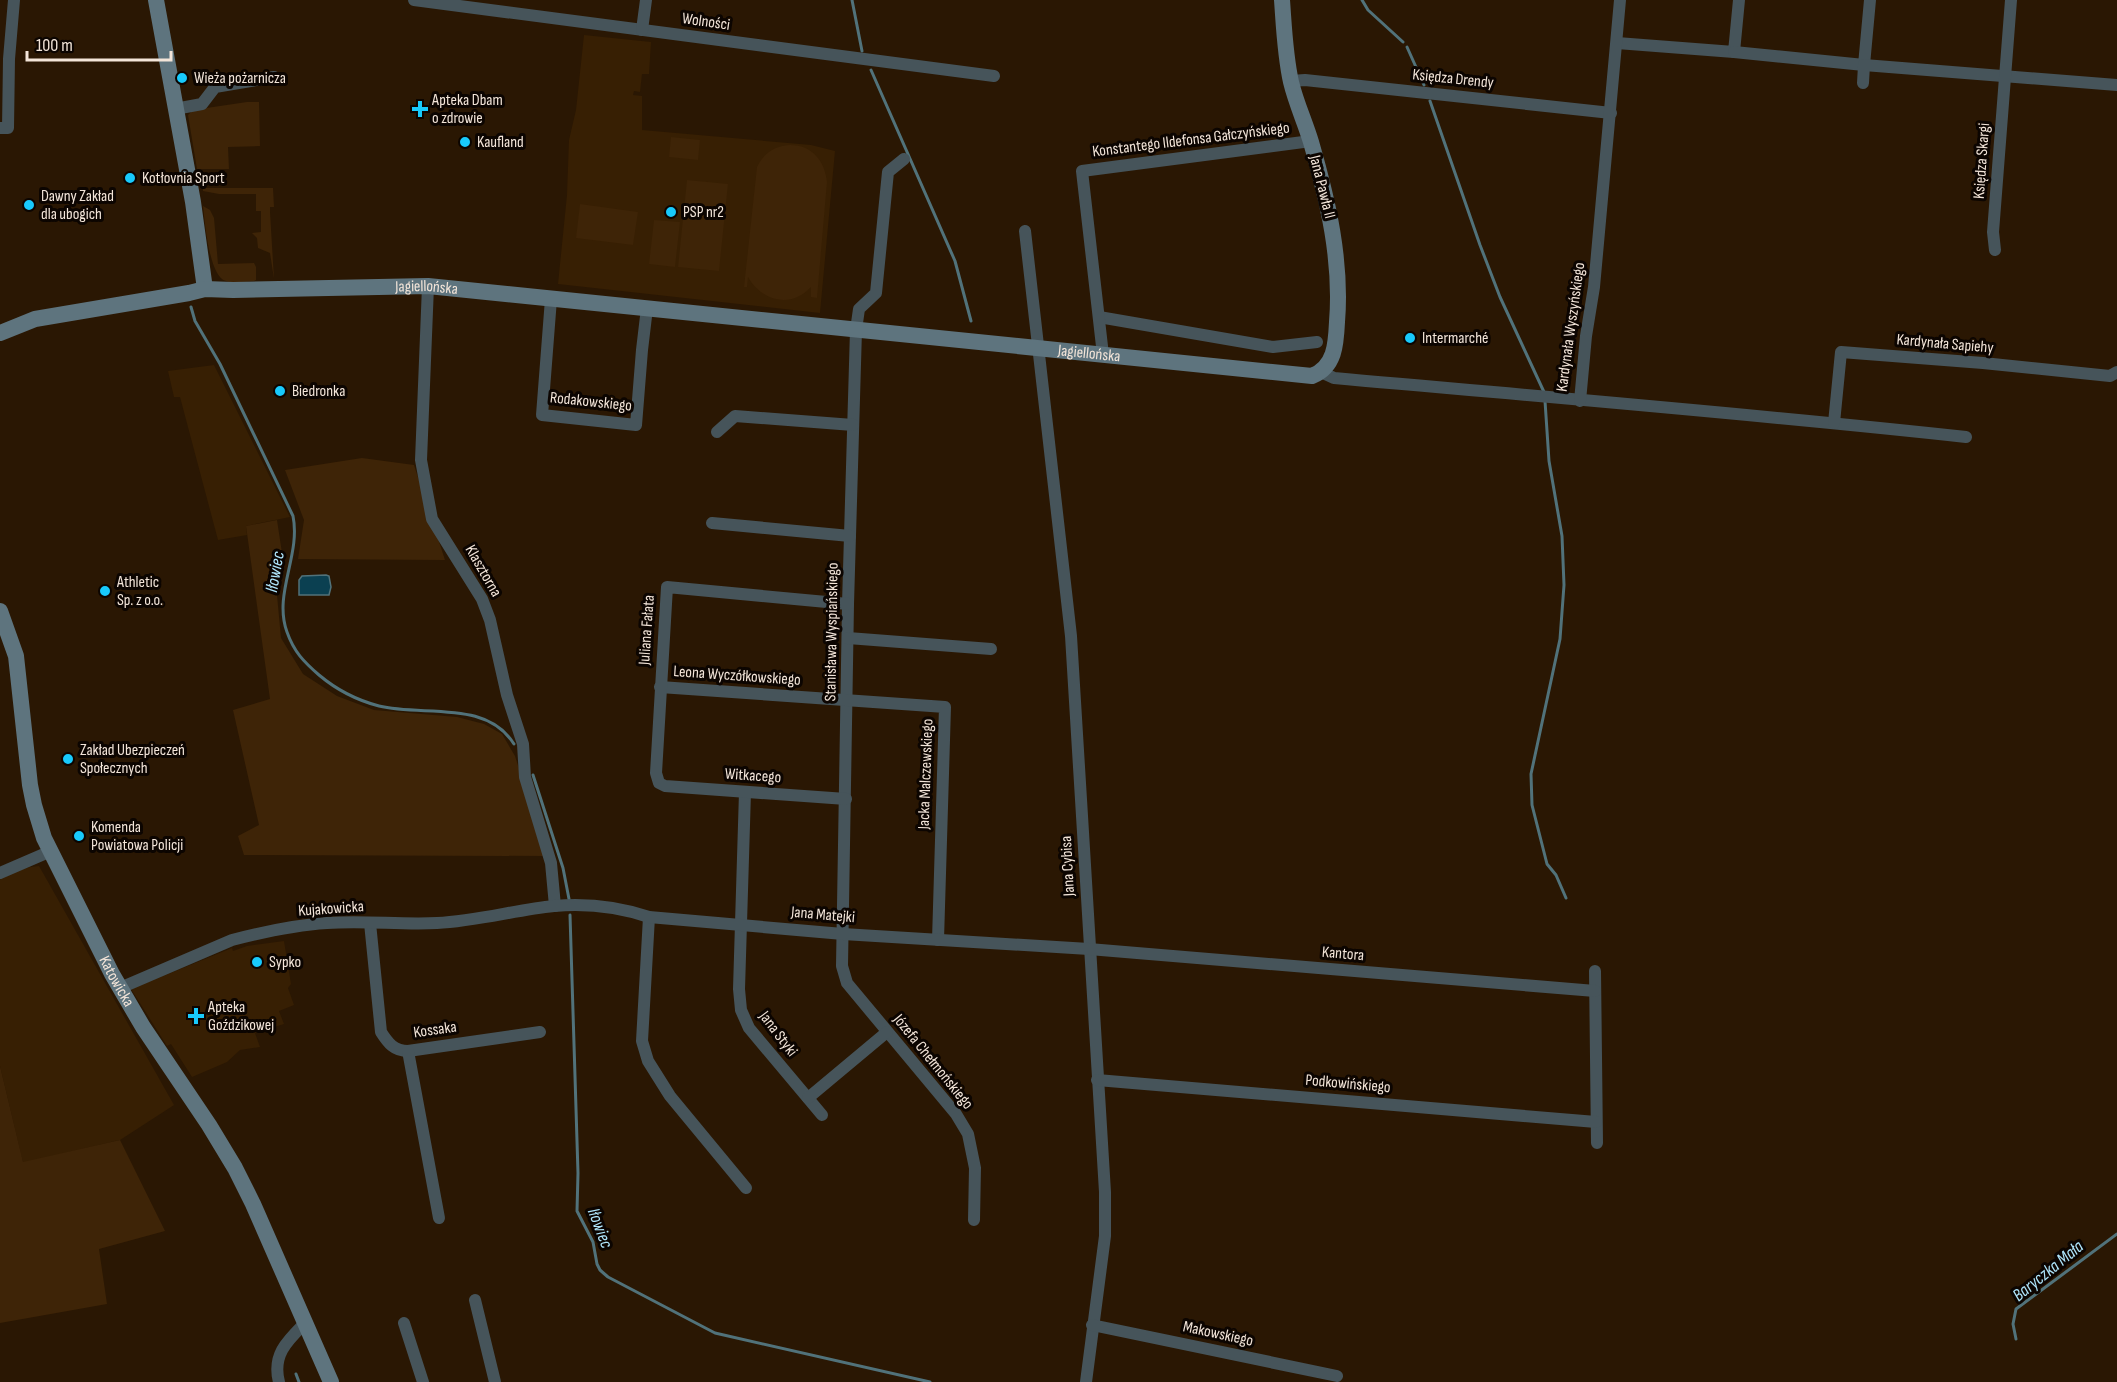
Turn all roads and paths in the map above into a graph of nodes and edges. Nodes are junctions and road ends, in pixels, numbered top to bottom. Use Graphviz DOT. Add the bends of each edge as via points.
graph roads {
  1 [pos="14,0"];
  2 [pos="156,0"];
  3 [pos="414,0"];
  4 [pos="646,0"];
  5 [pos="1282,0"];
  6 [pos="1620,0"];
  7 [pos="1738,0"];
  8 [pos="1870,0"];
  9 [pos="2011,0"];
  10 [pos="642,30"];
  11 [pos="1617,43"];
  12 [pos="1734,52"];
  13 [pos="5,58"];
  14 [pos="1864,65"];
  15 [pos="2005,75"];
  16 [pos="994,76"];
  17 [pos="274,77"];
  18 [pos="1291,81"];
  19 [pos="1863,83"];
  20 [pos="2117,85"];
  21 [pos="175,109"];
  22 [pos="1611,113"];
  23 [pos="0,128"];
  24 [pos="1311,141"];
  25 [pos="904,159"];
  26 [pos="1025,231"];
  27 [pos="1995,250"];
  28 [pos="428,286"];
  29 [pos="205,289"];
  30 [pos="551,299"];
  31 [pos="647,308"];
  32 [pos="1099,317"];
  33 [pos="856,330"];
  34 [pos="0,333"];
  35 [pos="1317,342"];
  36 [pos="1040,348"];
  37 [pos="1103,355"];
  38 [pos="1321,372"];
  39 [pos="2117,372"];
  40 [pos="1580,401"];
  41 [pos="1834,423"];
  42 [pos="854,425"];
  43 [pos="717,432"];
  44 [pos="1966,437"];
  45 [pos="712,523"];
  46 [pos="850,536"];
  47 [pos="848,604"];
  48 [pos="0,611"];
  49 [pos="848,638"];
  50 [pos="991,649"];
  51 [pos="660,687"];
  52 [pos="847,700"];
  53 [pos="659,783"];
  54 [pos="745,792"];
  55 [pos="846,799"];
  56 [pos="51,851"];
  57 [pos="0,873"];
  58 [pos="555,906"];
  59 [pos="649,917"];
  60 [pos="370,923"];
  61 [pos="742,924"];
  62 [pos="843,934"];
  63 [pos="938,940"];
  64 [pos="1089,949"];
  65 [pos="1595,971"];
  66 [pos="120,988"];
  67 [pos="1595,991"];
  68 [pos="540,1032"];
  69 [pos="887,1032"];
  70 [pos="408,1051"];
  71 [pos="1097,1080"];
  72 [pos="808,1098"];
  73 [pos="822,1115"];
  74 [pos="1596,1122"];
  75 [pos="1596,1143"];
  76 [pos="746,1188"];
  77 [pos="439,1218"];
  78 [pos="974,1220"];
  79 [pos="475,1300"];
  80 [pos="305,1323"];
  81 [pos="404,1323"];
  82 [pos="1092,1325"];
  83 [pos="1337,1376"];
  84 [pos="278,1377"];
  85 [pos="331,1382"];
  86 [pos="423,1382"];
  87 [pos="495,1382"];
  88 [pos="1086,1382"];
  1 -- 13 [label="street"];
  2 -- 21 [label="street"];
  3 -- 10 [label="street, Wolności"];
  4 -- 10 [label="street"];
  5 -- 18 [label="street, Jana Pawła II"];
  6 -- 11 [label="street, Kardynała Wyszyńskiego"];
  7 -- 12 [label="street"];
  8 -- 14 [label="street"];
  9 -- 15 [label="street, Księdza Skargi"];
  10 -- 16 [label="street, Wolności"];
  11 -- 12 [label="street"];
  11 -- 22 [label="street, Kardynała Wyszyńskiego"];
  12 -- 14 [label="street"];
  13 -- 23 [label="street" via="8,128"];
  14 -- 15 [label="street"];
  14 -- 19 [label="street"];
  15 -- 20 [label="street"];
  15 -- 27 [label="street, Księdza Skargi" via="1993,232"];
  17 -- 21 [label="street" via="215,87 202,104"];
  18 -- 22 [label="street, Księdza Drendy"];
  18 -- 24 [label="street, Jana Pawła II"];
  21 -- 29 [label="street"];
  22 -- 40 [label="street, Kardynała Wyszyńskiego"];
  24 -- 32 [label="street, Konstantego Ildefonsa Gałczyńskiego" via="1082,171"];
  24 -- 38 [label="street, Jana Pawła II" via="1339,274 1335,349"];
  25 -- 33 [label="street" via="888,172 876,293 859,309"];
  26 -- 36 [label="street, Jana Cybisa"];
  28 -- 29 [label="street, Jagiellońska"];
  28 -- 30 [label="street, Jagiellońska"];
  28 -- 58 [label="street, Klasztorna" via="421,460 432,519 482,599 490,620 507,695 524,744 525,777 551,863"];
  29 -- 34 [label="street, Jagiellońska" via="35,319"];
  30 -- 31 [label="street, Jagiellońska"];
  30 -- 31 [label="street, Rodakowskiego" via="542,415 636,425"];
  31 -- 33 [label="street, Jagiellońska"];
  32 -- 35 [label="street" via="1273,347"];
  32 -- 37 [label="street, Konstantego Ildefonsa Gałczyńskiego"];
  33 -- 36 [label="street, Jagiellońska"];
  33 -- 42 [label="street, Stanisława Wyspiańskiego"];
  36 -- 37 [label="street, Jagiellońska"];
  36 -- 64 [label="street, Jana Cybisa" via="1071,636"];
  37 -- 38 [label="street, Jagiellońska" via="1312,376"];
  38 -- 40 [label="street, Kardynała Wyszyńskiego" via="1334,378"];
  39 -- 41 [label="street, Kardynała Sapiehy" via="2110,376 1840,352"];
  40 -- 41 [label="street"];
  41 -- 44 [label="street"];
  42 -- 43 [label="street" via="735,416"];
  42 -- 46 [label="street, Stanisława Wyspiańskiego"];
  45 -- 46 [label="street"];
  46 -- 47 [label="street, Stanisława Wyspiańskiego"];
  47 -- 49 [label="street, Stanisława Wyspiańskiego"];
  47 -- 51 [label="street, Juliana Fałata" via="667,587"];
  48 -- 56 [label="street, Katowicka" via="16,656 33,805"];
  49 -- 50 [label="street"];
  49 -- 52 [label="street, Stanisława Wyspiańskiego"];
  51 -- 52 [label="street, Leona Wyczółkowskiego"];
  51 -- 53 [label="street, Juliana Fałata" via="656,773"];
  52 -- 55 [label="street, Stanisława Wyspiańskiego"];
  52 -- 63 [label="street, Jacka Malczewskiego" via="945,707"];
  53 -- 54 [label="street, Witkacego"];
  54 -- 55 [label="street, Witkacego"];
  54 -- 61 [label="street, Jana Styki"];
  55 -- 62 [label="street, Stanisława Wyspiańskiego"];
  56 -- 57 [label="street"];
  56 -- 66 [label="street, Katowicka"];
  58 -- 59 [label="street, Jana Matejki" via="621,908"];
  58 -- 60 [label="street, Kujakowicka" via="437,923"];
  59 -- 61 [label="street, Jana Matejki"];
  59 -- 76 [label="street" via="642,1041 648,1061 670,1096"];
  60 -- 66 [label="street, Kujakowicka" via="327,922 232,940"];
  60 -- 70 [label="street, Kossaka" via="381,1032 388,1044"];
  61 -- 62 [label="street, Jana Matejki"];
  61 -- 72 [label="street, Jana Styki" via="741,1010 749,1028"];
  62 -- 63 [label="street, Jana Matejki"];
  62 -- 69 [label="street, Józefa Chełmońskiego" via="842,966 847,983"];
  63 -- 64 [label="street, Jana Matejki"];
  64 -- 67 [label="street, Kantora"];
  64 -- 71 [label="street, Jana Cybisa"];
  65 -- 67 [label="street"];
  66 -- 80 [label="street, Katowicka" via="235,1168"];
  67 -- 74 [label="street"];
  68 -- 70 [label="street, Kossaka"];
  69 -- 72 [label="street"];
  69 -- 78 [label="street, Józefa Chełmońskiego" via="956,1114 968,1134 975,1168"];
  70 -- 77 [label="street"];
  71 -- 74 [label="street, Podkowińskiego"];
  71 -- 82 [label="street, Jana Cybisa" via="1106,1214"];
  72 -- 73 [label="street, Jana Styki"];
  74 -- 75 [label="street"];
  79 -- 87 [label="street"];
  80 -- 84 [label="street" via="278,1356"];
  80 -- 85 [label="street, Katowicka"];
  81 -- 86 [label="street"];
  82 -- 83 [label="street, Makowskiego"];
  82 -- 88 [label="street, Jana Cybisa"];
}
